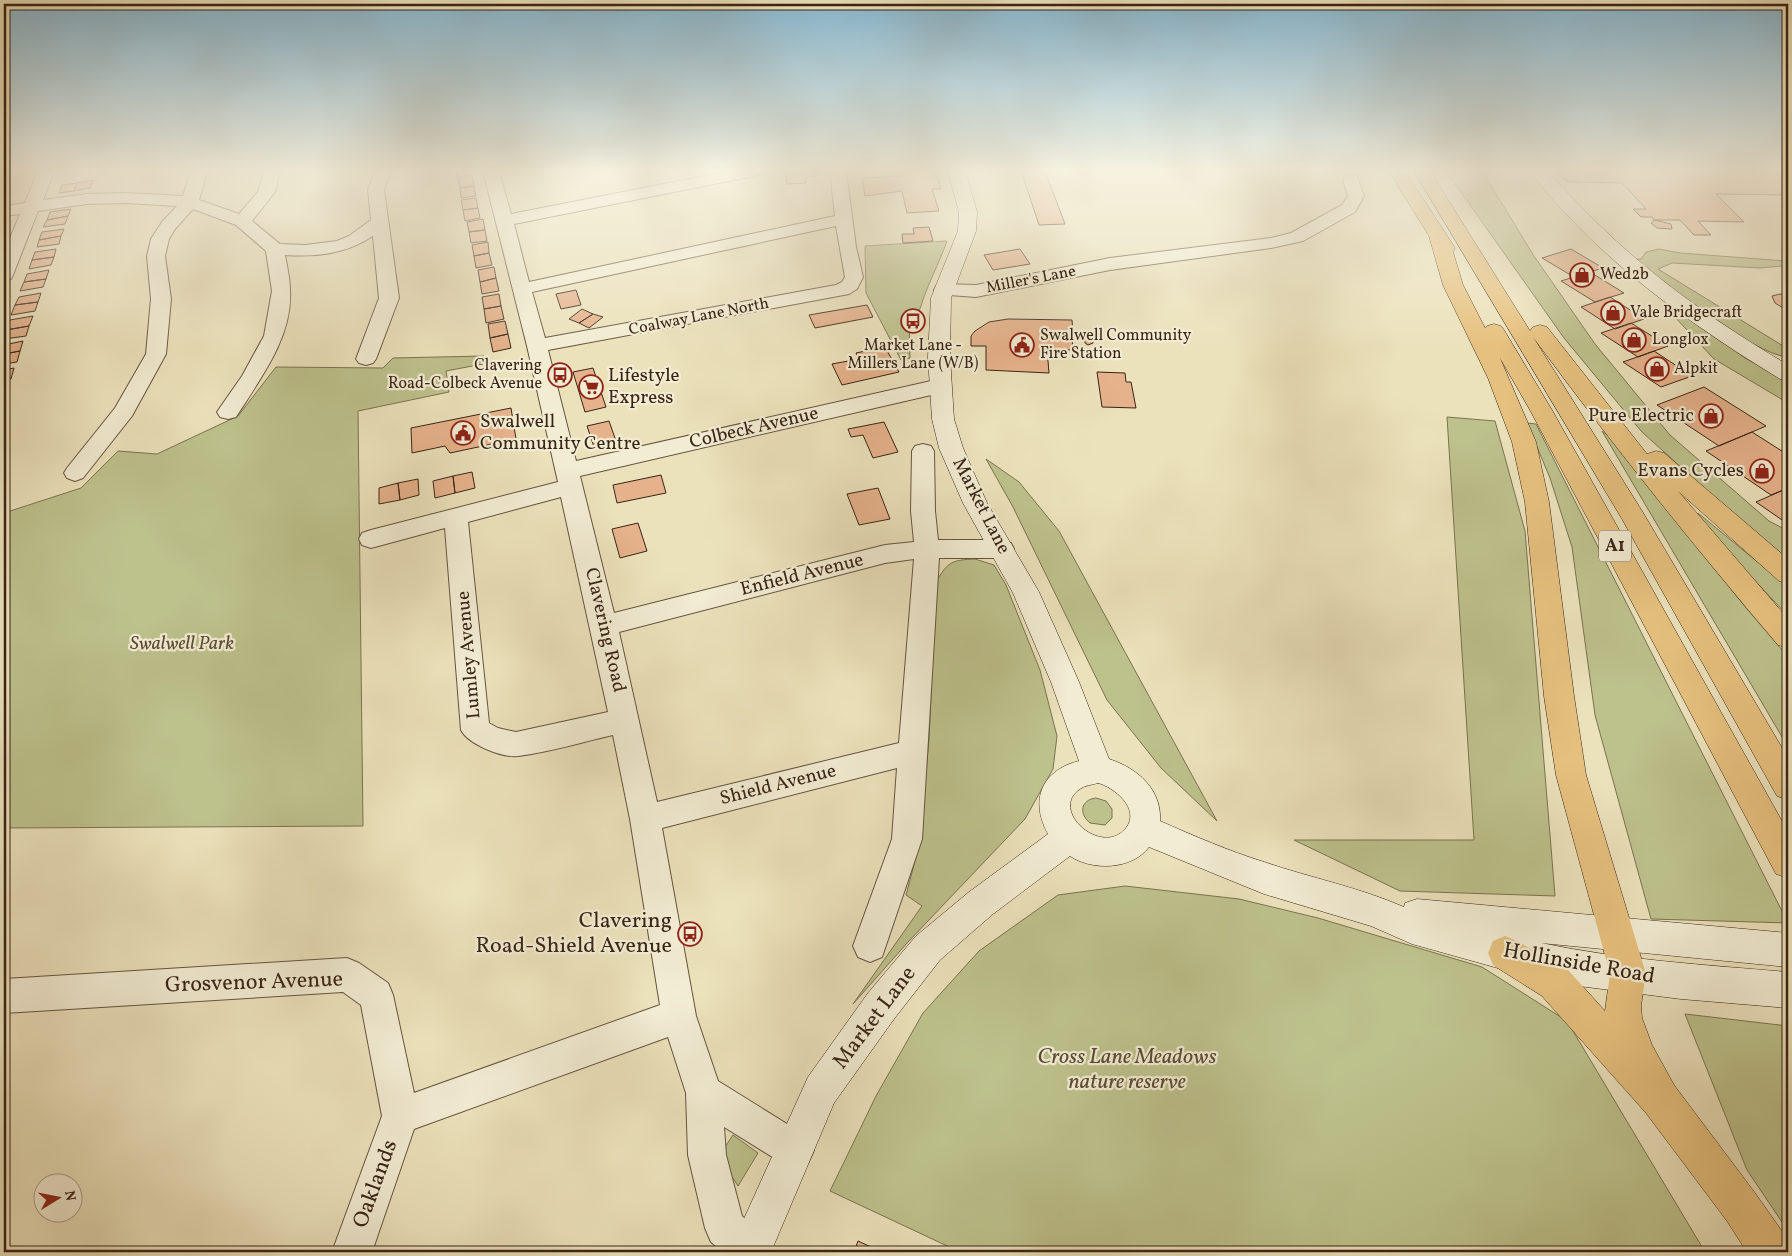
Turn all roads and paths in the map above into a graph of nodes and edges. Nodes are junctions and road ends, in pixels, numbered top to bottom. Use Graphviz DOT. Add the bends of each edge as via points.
graph roads {
  1 [pos="22,230"];
  2 [pos="166,230"];
  3 [pos="252,230"];
  4 [pos="372,230"];
  5 [pos="381,230"];
  6 [pos="506,230"];
  7 [pos="795,230"];
  8 [pos="846,230"];
  9 [pos="967,230"];
  10 [pos="1310,230"];
  11 [pos="1459,230"];
  12 [pos="1590,230"];
  13 [pos="1437,232"];
  14 [pos="1468,244"];
  15 [pos="276,249"];
  16 [pos="4,275"];
  17 [pos="521,289"];
  18 [pos="943,290"];
  19 [pos="537,346"];
  20 [pos="366,358"];
  21 [pos="1788,374"];
  22 [pos="1574,377"];
  23 [pos="940,386"];
  24 [pos="228,412"];
  25 [pos="923,450"];
  26 [pos="75,473"];
  27 [pos="570,478"];
  28 [pos="456,516"];
  29 [pos="371,538"];
  30 [pos="927,548"];
  31 [pos="1002,549"];
  32 [pos="1788,574"];
  33 [pos="604,626"];
  34 [pos="1788,637"];
  35 [pos="625,720"];
  36 [pos="912,752"];
  37 [pos="1098,770"];
  38 [pos="1788,786"];
  39 [pos="645,819"];
  40 [pos="1144,829"];
  41 [pos="1069,838"];
  42 [pos="1788,862"];
  43 [pos="1375,911"];
  44 [pos="1615,934"];
  45 [pos="870,946"];
  46 [pos="1788,950"];
  47 [pos="1505,953"];
  48 [pos="1628,974"];
  49 [pos="1788,990"];
  50 [pos="4,996"];
  51 [pos="679,1016"];
  52 [pos="704,1093"];
  53 [pos="1660,1099"];
  54 [pos="400,1116"];
  55 [pos="795,1150"];
  56 [pos="750,1251"];
  57 [pos="352,1252"];
  58 [pos="1772,1252"];
  1 -- 16 [label="street"];
  2 -- 26 [label="street" via="156,256 160,299 156,354 124,410"];
  3 -- 15 [label="street"];
  4 -- 15 [label="street" via="339,248"];
  5 -- 20 [label="street" via="389,298"];
  6 -- 17 [label="street, Clavering Road"];
  7 -- 17 [label="street"];
  8 -- 19 [label="street, Coalway Lane North" via="854,277 842,290"];
  9 -- 18 [label="street, Market Lane"];
  10 -- 18 [label="street, Miller's Lane" via="1297,237 1271,243 1110,264 976,291"];
  11 -- 14 [label="highway, A1"];
  12 -- 21 [label="street" via="1643,277 1712,328"];
  13 -- 42 [label="highway, A1" via="1540,410"];
  13 -- 44 [label="highway" via="1452,285 1499,378 1524,442 1537,502 1571,775"];
  14 -- 22 [label="highway" via="1501,278"];
  14 -- 38 [label="highway, A1" via="1633,517"];
  15 -- 24 [label="street" via="280,291 274,336"];
  17 -- 19 [label="street, Clavering Road"];
  18 -- 23 [label="street, Market Lane"];
  19 -- 27 [label="street, Clavering Road"];
  22 -- 32 [label="highway" via="1657,460"];
  22 -- 34 [label="highway" via="1724,564"];
  23 -- 27 [label="street, Colbeck Avenue"];
  23 -- 31 [label="street, Market Lane" via="943,419 951,448 975,503"];
  25 -- 30 [label="street, Market Lane" via="922,511"];
  27 -- 28 [label="street, Colbeck Avenue"];
  27 -- 33 [label="street, Clavering Road"];
  28 -- 29 [label="street, Colbeck Avenue"];
  28 -- 35 [label="street, Lumley Avenue" via="475,730 493,739 516,744"];
  30 -- 31 [label="street, Enfield Avenue"];
  30 -- 33 [label="street, Enfield Avenue" via="885,554"];
  30 -- 36 [label="street, Market Lane"];
  31 -- 37 [label="street, Market Lane" via="1026,592"];
  33 -- 35 [label="street, Clavering Road"];
  35 -- 39 [label="street, Clavering Road"];
  36 -- 39 [label="street, Shield Avenue"];
  36 -- 45 [label="street, Market Lane" via="907,839"];
  37 -- 40 [label="street" via="1126,780 1136,790 1146,816"];
  37 -- 41 [label="street" via="1070,776 1060,786 1054,812"];
  39 -- 51 [label="street, Clavering Road"];
  40 -- 41 [label="street" via="1126,848 1112,852 1097,851"];
  40 -- 43 [label="street, Hollinside Road" via="1264,878"];
  41 -- 55 [label="street, Market Lane" via="981,903 928,948 881,1006 821,1090"];
  43 -- 44 [label="street, Hollinside Road"];
  43 -- 47 [label="street, Hollinside Road" via="1412,927"];
  44 -- 46 [label="street, Hollinside Road"];
  44 -- 48 [label="highway"];
  47 -- 48 [label="street, Hollinside Road" via="1571,968"];
  47 -- 53 [label="highway" via="1555,983"];
  48 -- 49 [label="street, Hollinside Road"];
  48 -- 53 [label="highway" via="1624,1018 1636,1054"];
  50 -- 54 [label="street, Grosvenor Avenue" via="348,975 376,995"];
  51 -- 52 [label="street, Clavering Road"];
  51 -- 54 [label="street"];
  52 -- 55 [label="street"];
  52 -- 56 [label="street, Clavering Road" via="707,1155 725,1228"];
  53 -- 58 [label="highway"];
  54 -- 57 [label="street, Oaklands"];
  55 -- 56 [label="street, Market Lane"];
}
